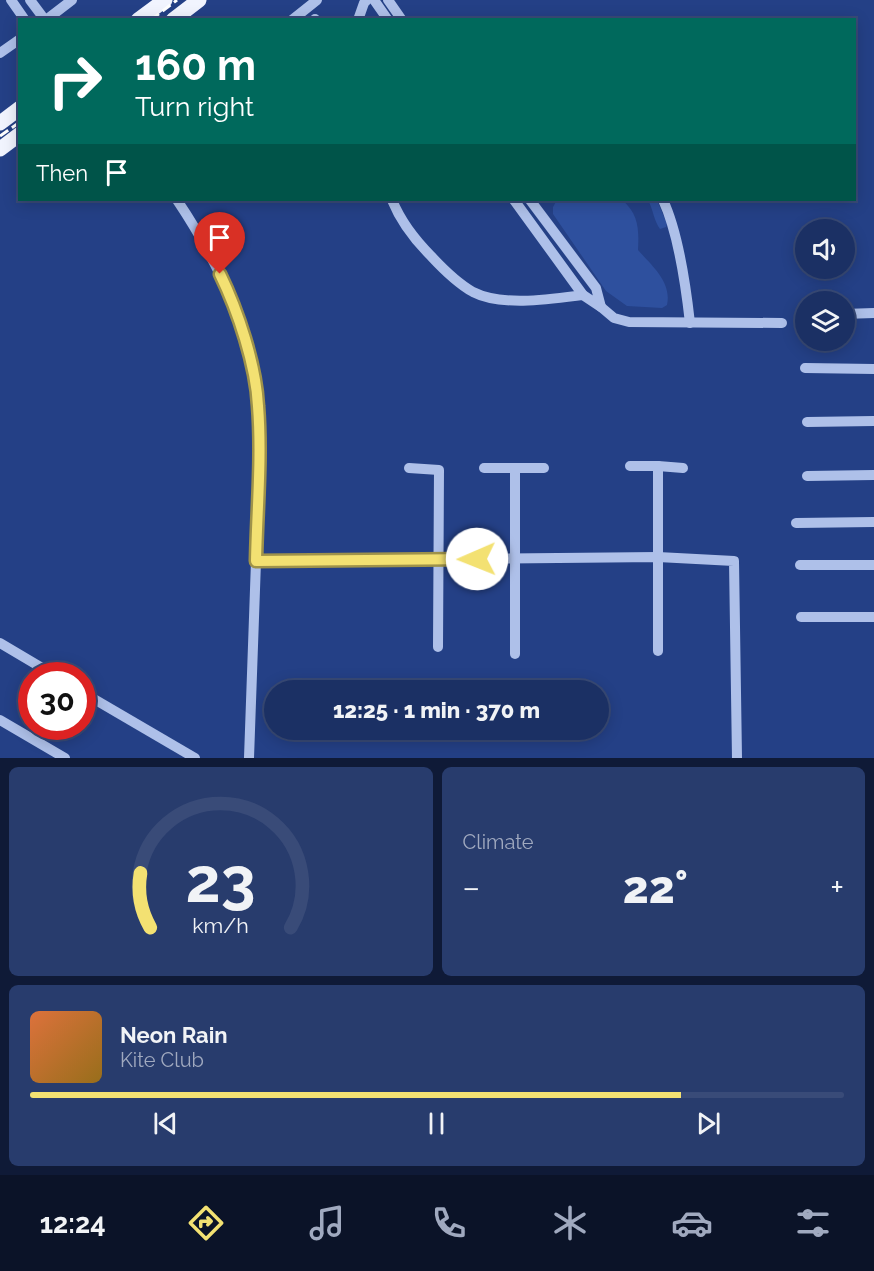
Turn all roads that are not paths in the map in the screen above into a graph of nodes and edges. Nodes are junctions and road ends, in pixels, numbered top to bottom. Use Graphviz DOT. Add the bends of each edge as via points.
graph roads {
  1 [pos="11,0"];
  2 [pos="30,0"];
  3 [pos="72,0"];
  4 [pos="165,0"];
  5 [pos="199,0"];
  6 [pos="317,0"];
  7 [pos="367,0"];
  8 [pos="374,0"];
  9 [pos="388,0"];
  10 [pos="24,18"];
  11 [pos="44,18"];
  12 [pos="49,18"];
  13 [pos="141,18"];
  14 [pos="176,18"];
  15 [pos="294,18"];
  16 [pos="359,18"];
  17 [pos="387,18"];
  18 [pos="401,18"];
  19 [pos="18,40"];
  20 [pos="0,53"];
  21 [pos="18,110"];
  22 [pos="0,123"];
  23 [pos="18,135"];
  24 [pos="0,148"];
  25 [pos="178,201"];
  26 [pos="392,201"];
  27 [pos="515,201"];
  28 [pos="663,201"];
  29 [pos="533,203"];
  30 [pos="525,215"];
  31 [pos="583,295"];
  32 [pos="601,307"];
  33 [pos="874,313"];
  34 [pos="855,314"];
  35 [pos="690,323"];
  36 [pos="782,323"];
  37 [pos="806,368"];
  38 [pos="874,369"];
  39 [pos="874,421"];
  40 [pos="807,422"];
  41 [pos="658,465"];
  42 [pos="630,466"];
  43 [pos="409,468"];
  44 [pos="484,468"];
  45 [pos="515,468"];
  46 [pos="544,468"];
  47 [pos="683,468"];
  48 [pos="874,475"];
  49 [pos="807,476"];
  50 [pos="874,522"];
  51 [pos="796,523"];
  52 [pos="658,557"];
  53 [pos="516,558"];
  54 [pos="439,559"];
  55 [pos="256,561"];
  56 [pos="800,565"];
  57 [pos="874,565"];
  58 [pos="801,617"];
  59 [pos="874,617"];
  60 [pos="0,644"];
  61 [pos="438,647"];
  62 [pos="658,651"];
  63 [pos="515,654"];
  64 [pos="31,662"];
  65 [pos="96,700"];
  66 [pos="0,720"];
  67 [pos="64,758"];
  68 [pos="195,758"];
  69 [pos="249,758"];
  70 [pos="737,758"];
  1 -- 10 [label="street"];
  2 -- 11 [label="street"];
  3 -- 12 [label="street"];
  4 -- 13 [label="main road"];
  5 -- 14 [label="main road"];
  6 -- 15 [label="street"];
  7 -- 16 [label="street"];
  8 -- 17 [label="street"];
  9 -- 18 [label="street"];
  19 -- 20 [label="street"];
  21 -- 22 [label="main road"];
  23 -- 24 [label="main road"];
  25 -- 55 [label="street" via="227,288 252,372 260,449"];
  26 -- 31 [label="street" via="415,240 449,276 475,293 518,300"];
  27 -- 30 [label="street"];
  28 -- 35 [label="street" via="687,295"];
  29 -- 30 [label="street"];
  29 -- 32 [label="street" via="596,288"];
  30 -- 31 [label="street"];
  31 -- 32 [label="street"];
  32 -- 35 [label="street" via="614,318 629,322"];
  33 -- 34 [label="street"];
  35 -- 36 [label="street"];
  37 -- 38 [label="street"];
  39 -- 40 [label="street"];
  41 -- 42 [label="street"];
  41 -- 47 [label="street"];
  41 -- 52 [label="street"];
  43 -- 54 [label="street" via="439,470"];
  44 -- 45 [label="street"];
  45 -- 46 [label="street"];
  45 -- 53 [label="street"];
  48 -- 49 [label="street"];
  50 -- 51 [label="street"];
  52 -- 53 [label="street"];
  52 -- 62 [label="street"];
  52 -- 70 [label="street" via="734,561"];
  53 -- 54 [label="street"];
  53 -- 63 [label="street"];
  54 -- 55 [label="street"];
  54 -- 61 [label="street"];
  55 -- 69 [label="street"];
  56 -- 57 [label="street"];
  58 -- 59 [label="street"];
  60 -- 64 [label="street"];
  65 -- 68 [label="street"];
  66 -- 67 [label="street"];
}
